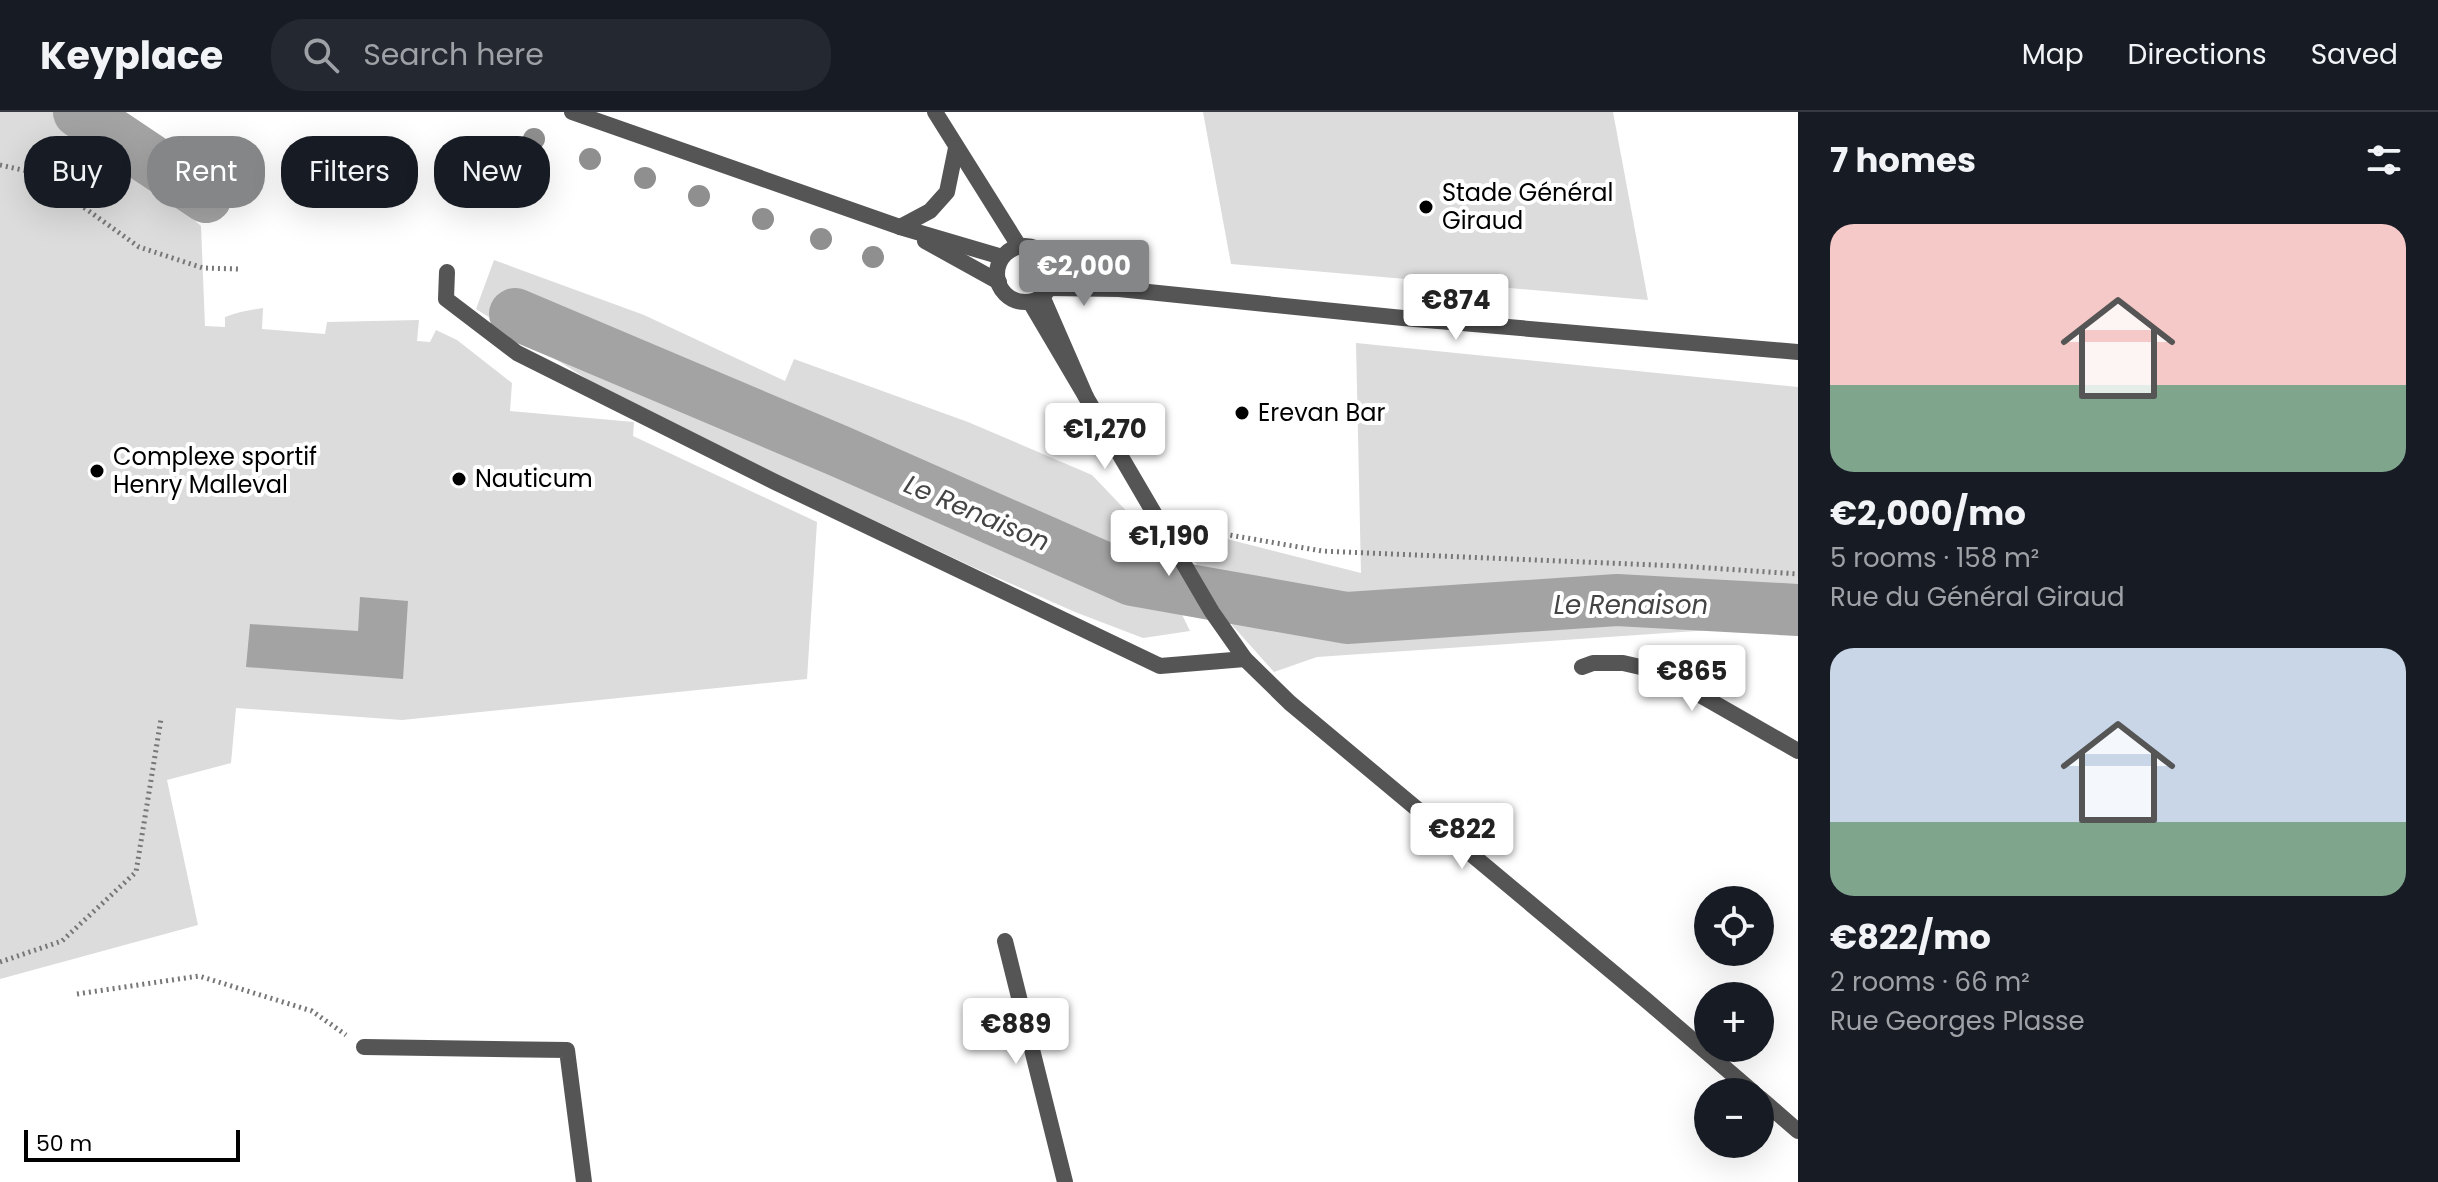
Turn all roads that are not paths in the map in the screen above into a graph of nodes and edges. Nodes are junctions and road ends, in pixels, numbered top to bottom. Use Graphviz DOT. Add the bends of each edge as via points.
graph roads {
  1 [pos="572,112"];
  2 [pos="935,112"];
  3 [pos="956,148"];
  4 [pos="900,227"];
  5 [pos="1010,252"];
  6 [pos="1052,266"];
  7 [pos="447,272"];
  8 [pos="999,282"];
  9 [pos="1119,289"];
  10 [pos="1041,295"];
  11 [pos="1798,352"];
  12 [pos="1245,659"];
  13 [pos="1582,667"];
  14 [pos="1798,751"];
  15 [pos="1005,941"];
  16 [pos="364,1047"];
  17 [pos="1737,1078"];
  18 [pos="1774,1110"];
  19 [pos="1798,1131"];
  20 [pos="584,1182"];
  21 [pos="1065,1182"];
  1 -- 4 [label="street"];
  2 -- 3 [label="street"];
  3 -- 4 [label="street" via="947,192 930,211"];
  3 -- 5 [label="street"];
  4 -- 5 [label="street"];
  4 -- 8 [label="street"];
  5 -- 6 [label="street" via="1036,248"];
  5 -- 8 [label="street" via="997,274"];
  6 -- 9 [label="street"];
  6 -- 10 [label="street" via="1053,280"];
  7 -- 12 [label="street" via="446,299 517,353 775,482 1160,666"];
  8 -- 10 [label="street" via="1014,300"];
  9 -- 10 [label="street"];
  9 -- 11 [label="street"];
  10 -- 12 [label="street" via="1120,459"];
  12 -- 17 [label="street" via="1290,703"];
  13 -- 14 [label="street" via="1623,663 1658,671"];
  15 -- 21 [label="street"];
  16 -- 20 [label="street" via="567,1050"];
  18 -- 19 [label="street"];
}
